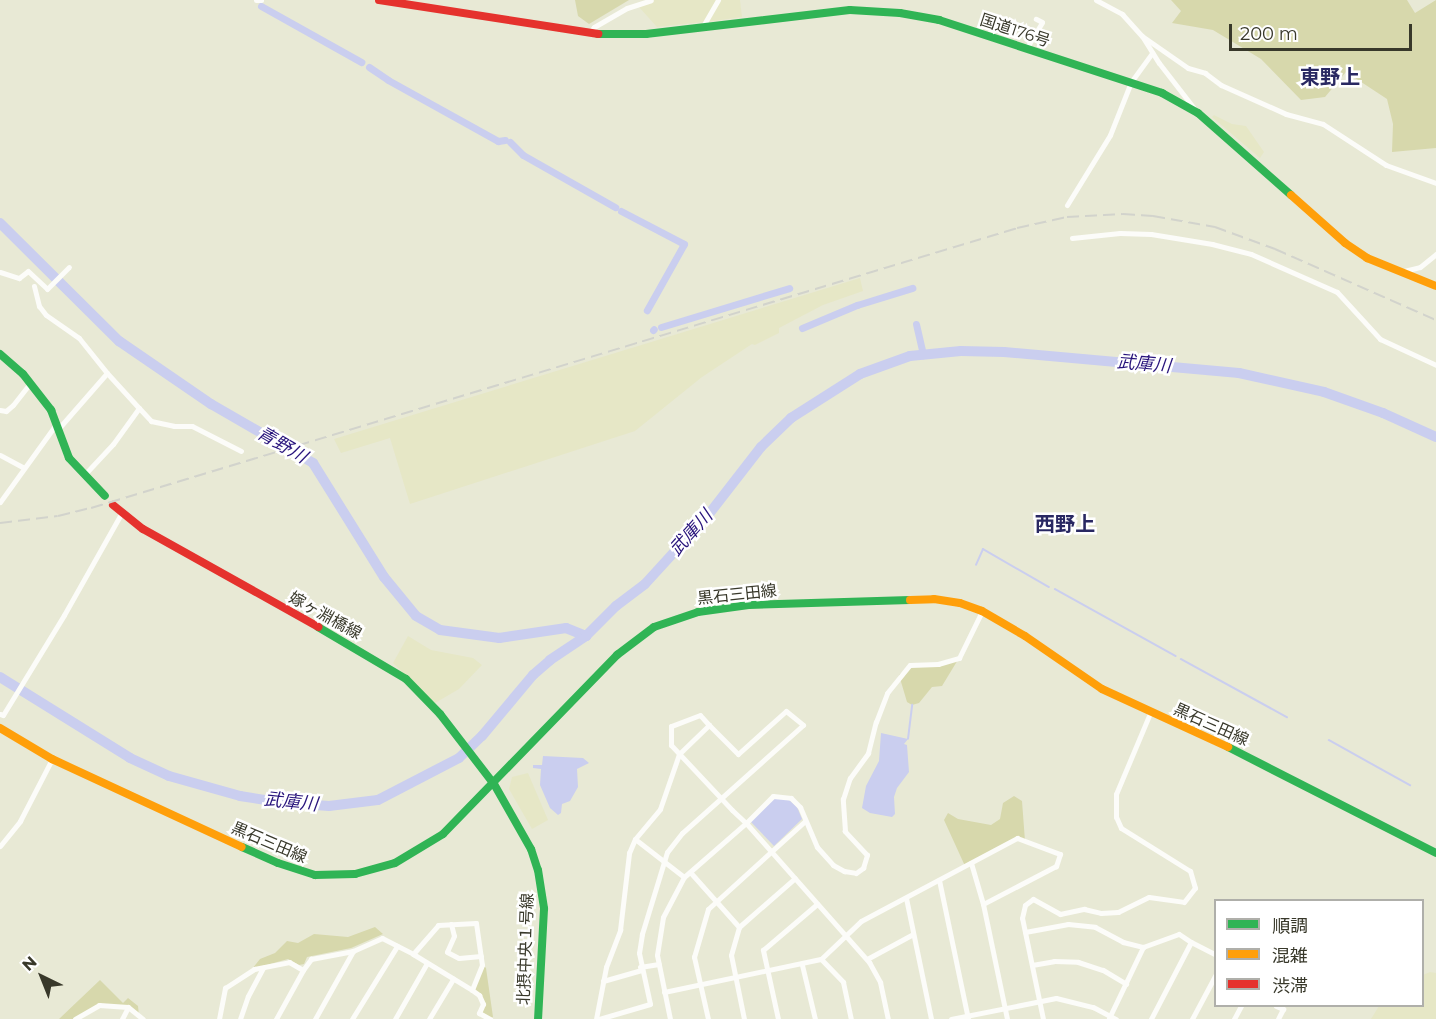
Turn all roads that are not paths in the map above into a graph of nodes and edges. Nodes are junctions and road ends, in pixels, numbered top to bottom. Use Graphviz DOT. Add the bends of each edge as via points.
graph roads {
  1 [pos="256,0"];
  2 [pos="261,0"];
  3 [pos="379,0"];
  4 [pos="651,0"];
  5 [pos="718,0"];
  6 [pos="1096,0"];
  7 [pos="1036,19"];
  8 [pos="703,28"];
  9 [pos="589,34"];
  10 [pos="1142,36"];
  11 [pos="1026,49"];
  12 [pos="1152,53"];
  13 [pos="1131,82"];
  14 [pos="1198,113"];
  15 [pos="1436,183"];
  16 [pos="1067,205"];
  17 [pos="1072,238"];
  18 [pos="1436,254"];
  19 [pos="69,267"];
  20 [pos="0,272"];
  21 [pos="1402,274"];
  22 [pos="34,286"];
  23 [pos="1436,286"];
  24 [pos="0,354"];
  25 [pos="1436,366"];
  26 [pos="107,373"];
  27 [pos="30,383"];
  28 [pos="139,408"];
  29 [pos="3,411"];
  30 [pos="0,419"];
  31 [pos="58,426"];
  32 [pos="241,451"];
  33 [pos="0,455"];
  34 [pos="24,468"];
  35 [pos="84,475"];
  36 [pos="105,496"];
  37 [pos="0,502"];
  38 [pos="113,505"];
  39 [pos="121,514"];
  40 [pos="982,611"];
  41 [pos="1150,713"];
  42 [pos="2,714"];
  43 [pos="709,724"];
  44 [pos="0,728"];
  45 [pos="679,754"];
  46 [pos="52,759"];
  47 [pos="488,776"];
  48 [pos="494,784"];
  49 [pos="722,799"];
  50 [pos="805,821"];
  51 [pos="746,823"];
  52 [pos="635,839"];
  53 [pos="0,846"];
  54 [pos="772,852"];
  55 [pos="1436,853"];
  56 [pos="663,861"];
  57 [pos="971,862"];
  58 [pos="690,872"];
  59 [pos="684,877"];
  60 [pos="795,878"];
  61 [pos="939,880"];
  62 [pos="906,898"];
  63 [pos="716,902"];
  64 [pos="817,903"];
  65 [pos="983,904"];
  66 [pos="451,924"];
  67 [pos="740,927"];
  68 [pos="1025,932"];
  69 [pos="913,934"];
  70 [pos="846,935"];
  71 [pos="1191,942"];
  72 [pos="397,946"];
  73 [pos="1143,947"];
  74 [pos="353,951"];
  75 [pos="413,954"];
  76 [pos="1214,954"];
  77 [pos="481,956"];
  78 [pos="821,959"];
  79 [pos="867,959"];
  80 [pos="427,963"];
  81 [pos="659,964"];
  82 [pos="802,964"];
  83 [pos="1032,965"];
  84 [pos="263,968"];
  85 [pos="641,969"];
  86 [pos="303,970"];
  87 [pos="767,971"];
  88 [pos="1214,976"];
  89 [pos="735,978"];
  90 [pos="453,979"];
  91 [pos="603,981"];
  92 [pos="1126,984"];
  93 [pos="700,985"];
  94 [pos="471,990"];
  95 [pos="664,992"];
  96 [pos="1040,1002"];
  97 [pos="128,1007"];
  98 [pos="1280,1007"];
  99 [pos="1005,1009"];
  100 [pos="479,1013"];
  101 [pos="968,1017"];
  102 [pos="1109,1017"];
  103 [pos="75,1019"];
  104 [pos="122,1019"];
  105 [pos="143,1019"];
  106 [pos="219,1019"];
  107 [pos="240,1019"];
  108 [pos="276,1019"];
  109 [pos="315,1019"];
  110 [pos="352,1019"];
  111 [pos="395,1019"];
  112 [pos="429,1019"];
  113 [pos="476,1019"];
  114 [pos="490,1019"];
  115 [pos="538,1019"];
  116 [pos="597,1019"];
  117 [pos="670,1019"];
  118 [pos="708,1019"];
  119 [pos="744,1019"];
  120 [pos="778,1019"];
  121 [pos="815,1019"];
  122 [pos="851,1019"];
  123 [pos="888,1019"];
  124 [pos="931,1019"];
  125 [pos="951,1019"];
  126 [pos="1007,1019"];
  127 [pos="1043,1019"];
  128 [pos="1116,1019"];
  129 [pos="1150,1019"];
  130 [pos="1192,1019"];
  131 [pos="1278,1019"];
  1 -- 2 [label="street"];
  3 -- 9 [label="main road, 国道176号"];
  4 -- 9 [label="street" via="603,20"];
  5 -- 8 [label="street"];
  6 -- 10 [label="street" via="1122,14"];
  7 -- 11 [label="street" via="1042,22"];
  8 -- 9 [label="main road, 国道176号" via="625,36"];
  8 -- 11 [label="main road, 国道176号" via="878,10 939,20"];
  10 -- 12 [label="street"];
  10 -- 15 [label="street" via="1221,85 1286,114 1323,124 1386,165"];
  11 -- 13 [label="main road, 国道176号"];
  12 -- 13 [label="street"];
  12 -- 14 [label="street"];
  13 -- 14 [label="main road, 国道176号" via="1162,93"];
  13 -- 16 [label="street" via="1110,135"];
  14 -- 21 [label="main road, 国道176号" via="1346,243"];
  17 -- 25 [label="street" via="1151,234 1251,254 1336,292 1380,339"];
  18 -- 21 [label="street" via="1420,267"];
  19 -- 20 [label="street" via="47,289 28,271 19,278"];
  21 -- 23 [label="main road, 国道176号"];
  22 -- 26 [label="street" via="39,306 46,315 78,338"];
  24 -- 27 [label="main road"];
  26 -- 28 [label="street"];
  26 -- 31 [label="street"];
  27 -- 29 [label="street"];
  27 -- 31 [label="main road"];
  28 -- 32 [label="street" via="151,421 192,426"];
  28 -- 35 [label="street"];
  29 -- 30 [label="street"];
  31 -- 34 [label="street"];
  31 -- 35 [label="main road" via="69,458"];
  33 -- 34 [label="street"];
  34 -- 37 [label="street"];
  35 -- 36 [label="main road"];
  38 -- 39 [label="main road, 嫁ヶ淵橋線"];
  39 -- 42 [label="street"];
  39 -- 47 [label="main road, 嫁ヶ淵橋線" via="406,679 440,714"];
  40 -- 41 [label="main road, 黒石三田線" via="1102,689"];
  40 -- 48 [label="main road, 黒石三田線" via="960,603 917,597 749,605 682,616 635,639"];
  40 -- 50 [label="street" via="959,658 910,665 888,693 868,753 850,778 843,799 845,831 867,855 863,868 856,873 833,865 817,848"];
  41 -- 55 [label="main road, 黒石三田線" via="1281,772"];
  41 -- 68 [label="street" via="1116,794 1116,817 1121,828 1190,871 1195,888 1184,902 1149,897 1118,912 1084,909 1060,914 1033,899 1025,905"];
  43 -- 45 [label="street"];
  43 -- 45 [label="street" via="700,716 671,726 671,745"];
  43 -- 49 [label="street" via="738,754 786,711 803,725"];
  44 -- 46 [label="main road, 黒石三田線"];
  45 -- 49 [label="street"];
  45 -- 52 [label="street" via="660,809"];
  46 -- 48 [label="main road, 黒石三田線" via="263,856 315,875 355,874 413,854 443,834"];
  46 -- 53 [label="street" via="20,821"];
  47 -- 48 [label="main road, 北摂中央１号線"];
  48 -- 115 [label="main road, 北摂中央１号線" via="531,849 542,887"];
  49 -- 51 [label="street"];
  49 -- 56 [label="street" via="674,841"];
  50 -- 51 [label="street" via="796,801 780,795 768,800"];
  50 -- 54 [label="street"];
  51 -- 54 [label="street"];
  51 -- 58 [label="street"];
  52 -- 56 [label="street"];
  52 -- 91 [label="street" via="626,870 620,930"];
  54 -- 60 [label="street"];
  54 -- 63 [label="street"];
  56 -- 59 [label="street"];
  56 -- 85 [label="street" via="642,934"];
  57 -- 61 [label="street"];
  57 -- 65 [label="street"];
  57 -- 65 [label="street" via="1017,838 1060,854 1056,866"];
  58 -- 59 [label="street"];
  58 -- 63 [label="street"];
  59 -- 81 [label="street" via="663,917"];
  60 -- 64 [label="street"];
  60 -- 67 [label="street"];
  61 -- 62 [label="street"];
  61 -- 101 [label="street"];
  62 -- 69 [label="street"];
  62 -- 70 [label="street" via="861,921"];
  63 -- 67 [label="street"];
  63 -- 93 [label="street" via="708,909 694,957"];
  64 -- 70 [label="street"];
  64 -- 87 [label="street" via="763,950"];
  65 -- 99 [label="street"];
  66 -- 75 [label="street" via="438,925"];
  66 -- 77 [label="street" via="476,923"];
  66 -- 77 [label="street" via="454,936 447,952 459,958"];
  67 -- 89 [label="street" via="730,955"];
  68 -- 73 [label="street" via="1068,924 1095,927"];
  68 -- 83 [label="street"];
  69 -- 79 [label="street"];
  69 -- 124 [label="street"];
  70 -- 78 [label="street"];
  70 -- 79 [label="street"];
  71 -- 73 [label="street" via="1179,934"];
  71 -- 76 [label="street"];
  71 -- 129 [label="street"];
  72 -- 74 [label="street" via="382,938"];
  72 -- 75 [label="street"];
  72 -- 110 [label="street"];
  73 -- 92 [label="street"];
  74 -- 86 [label="street" via="311,959"];
  74 -- 109 [label="street"];
  75 -- 80 [label="street"];
  77 -- 94 [label="street" via="482,965"];
  78 -- 82 [label="street"];
  78 -- 122 [label="street" via="843,982"];
  79 -- 123 [label="street" via="880,982"];
  80 -- 90 [label="street"];
  80 -- 111 [label="street"];
  81 -- 85 [label="street"];
  81 -- 95 [label="street"];
  82 -- 87 [label="street"];
  82 -- 121 [label="street"];
  83 -- 92 [label="street" via="1078,962 1103,970"];
  83 -- 96 [label="street"];
  84 -- 86 [label="street" via="289,962"];
  84 -- 106 [label="street" via="254,969 225,988"];
  84 -- 107 [label="street"];
  85 -- 91 [label="street"];
  85 -- 116 [label="street" via="650,1004"];
  86 -- 108 [label="street"];
  87 -- 89 [label="street"];
  87 -- 120 [label="street"];
  88 -- 130 [label="street"];
  89 -- 93 [label="street"];
  89 -- 119 [label="street"];
  90 -- 94 [label="street"];
  90 -- 112 [label="street"];
  91 -- 116 [label="street"];
  92 -- 102 [label="street"];
  93 -- 95 [label="street"];
  93 -- 118 [label="street"];
  94 -- 100 [label="street" via="483,1004"];
  95 -- 117 [label="street"];
  96 -- 99 [label="street"];
  96 -- 102 [label="street" via="1056,999 1093,1007"];
  96 -- 127 [label="street"];
  97 -- 103 [label="street" via="99,1005"];
  97 -- 104 [label="street"];
  97 -- 105 [label="street"];
  98 -- 131 [label="street" via="1283,1009"];
  99 -- 101 [label="street"];
  99 -- 126 [label="street"];
  100 -- 113 [label="street"];
  100 -- 114 [label="street"];
  101 -- 125 [label="street"];
  102 -- 128 [label="street"];
}
